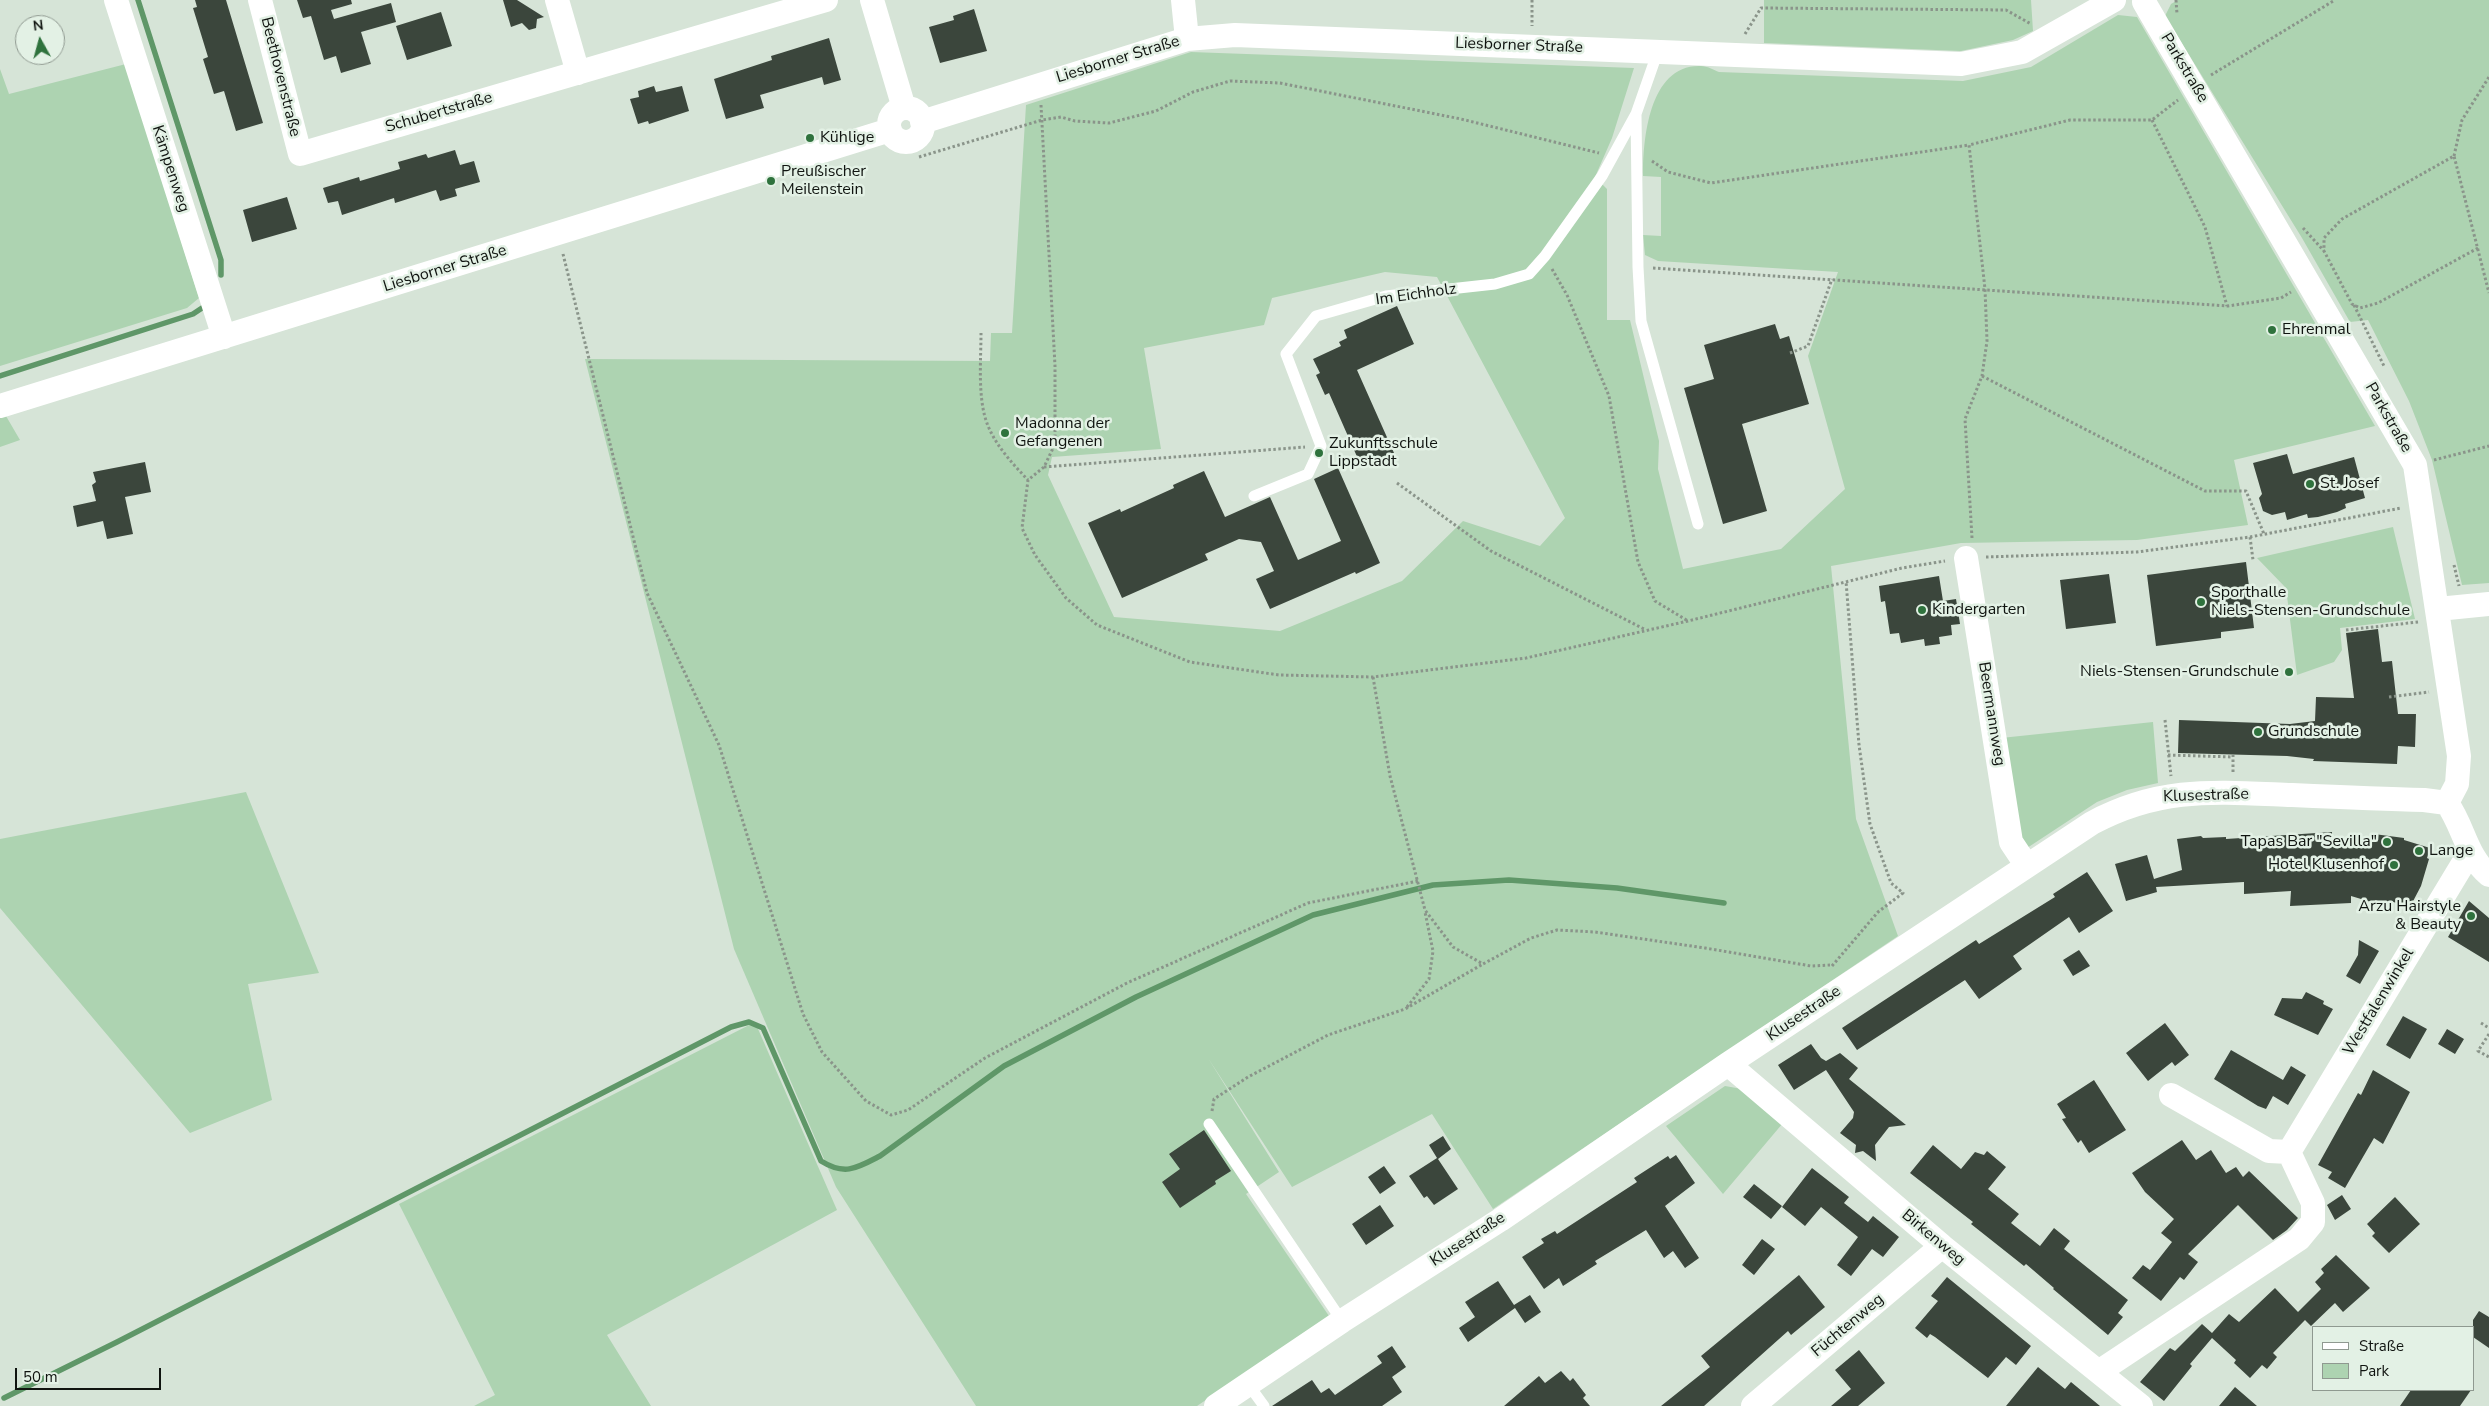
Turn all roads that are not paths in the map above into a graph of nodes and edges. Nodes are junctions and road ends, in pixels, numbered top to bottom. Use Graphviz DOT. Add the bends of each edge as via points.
graph roads {
  1 [pos="116,0"];
  2 [pos="260,0"];
  3 [pos="557,0"];
  4 [pos="826,0"];
  5 [pos="872,0"];
  6 [pos="1183,0"];
  7 [pos="2114,0"];
  8 [pos="2139,1"];
  9 [pos="1187,39"];
  10 [pos="1658,52"];
  11 [pos="578,73"];
  12 [pos="1636,114"];
  13 [pos="913,115"];
  14 [pos="300,154"];
  15 [pos="224,337"];
  16 [pos="0,406"];
  17 [pos="1254,496"];
  18 [pos="1698,524"];
  19 [pos="1966,558"];
  20 [pos="2489,604"];
  21 [pos="2439,614"];
  22 [pos="2447,803"];
  23 [pos="2470,852"];
  24 [pos="2027,866"];
  25 [pos="2489,875"];
  26 [pos="1728,1064"];
  27 [pos="2171,1095"];
  28 [pos="1209,1124"];
  29 [pos="2289,1152"];
  30 [pos="1942,1246"];
  31 [pos="1342,1321"];
  32 [pos="2100,1371"];
  33 [pos="1248,1384"];
  34 [pos="1216,1406"];
  35 [pos="1264,1406"];
  36 [pos="1754,1406"];
  37 [pos="2141,1406"];
  1 -- 15 [label="street, Kämpenweg"];
  2 -- 14 [label="street, Beethovenstraße"];
  3 -- 11 [label="street"];
  4 -- 11 [label="street, Schubertstraße"];
  5 -- 13 [label="street"];
  6 -- 9 [label="street"];
  7 -- 10 [label="street, Liesborner Straße" via="2022,52 1961,64"];
  8 -- 21 [label="street, Parkstraße" via="2195,87 2415,465"];
  9 -- 10 [label="street, Liesborner Straße" via="1235,35"];
  9 -- 13 [label="street, Liesborner Straße" via="1039,85"];
  10 -- 12 [label="lane, Im Eichholz"];
  11 -- 14 [label="street, Schubertstraße"];
  12 -- 17 [label="lane, Im Eichholz" via="1602,176 1529,274 1495,284 1386,296 1316,316 1286,354 1321,446 1308,474"];
  12 -- 18 [label="lane, Im Eichholz" via="1641,321"];
  13 -- 15 [label="street, Liesborner Straße" via="892,116 890,130"];
  15 -- 16 [label="street, Liesborner Straße"];
  19 -- 24 [label="street, Beermannweg" via="2011,842"];
  20 -- 21 [label="street"];
  21 -- 22 [label="street, Parkstraße" via="2459,756 2457,784"];
  22 -- 23 [label="street" via="2458,818"];
  22 -- 24 [label="street, Klusestraße" via="2225,792 2173,795 2134,803 2110,813"];
  23 -- 25 [label="street" via="2478,866"];
  23 -- 29 [label="street, Westfalenwinkel"];
  24 -- 26 [label="street, Klusestraße"];
  26 -- 30 [label="street, Birkenweg"];
  26 -- 31 [label="street, Klusestraße" via="1500,1220"];
  27 -- 29 [label="street" via="2269,1151"];
  28 -- 31 [label="lane"];
  29 -- 32 [label="street" via="2313,1203 2313,1222 2299,1239"];
  30 -- 32 [label="street, Birkenweg"];
  30 -- 36 [label="street, Füchtenweg"];
  31 -- 33 [label="street, Klusestraße"];
  32 -- 37 [label="street, Birkenweg"];
  33 -- 34 [label="street, Klusestraße"];
  33 -- 35 [label="lane"];
}
